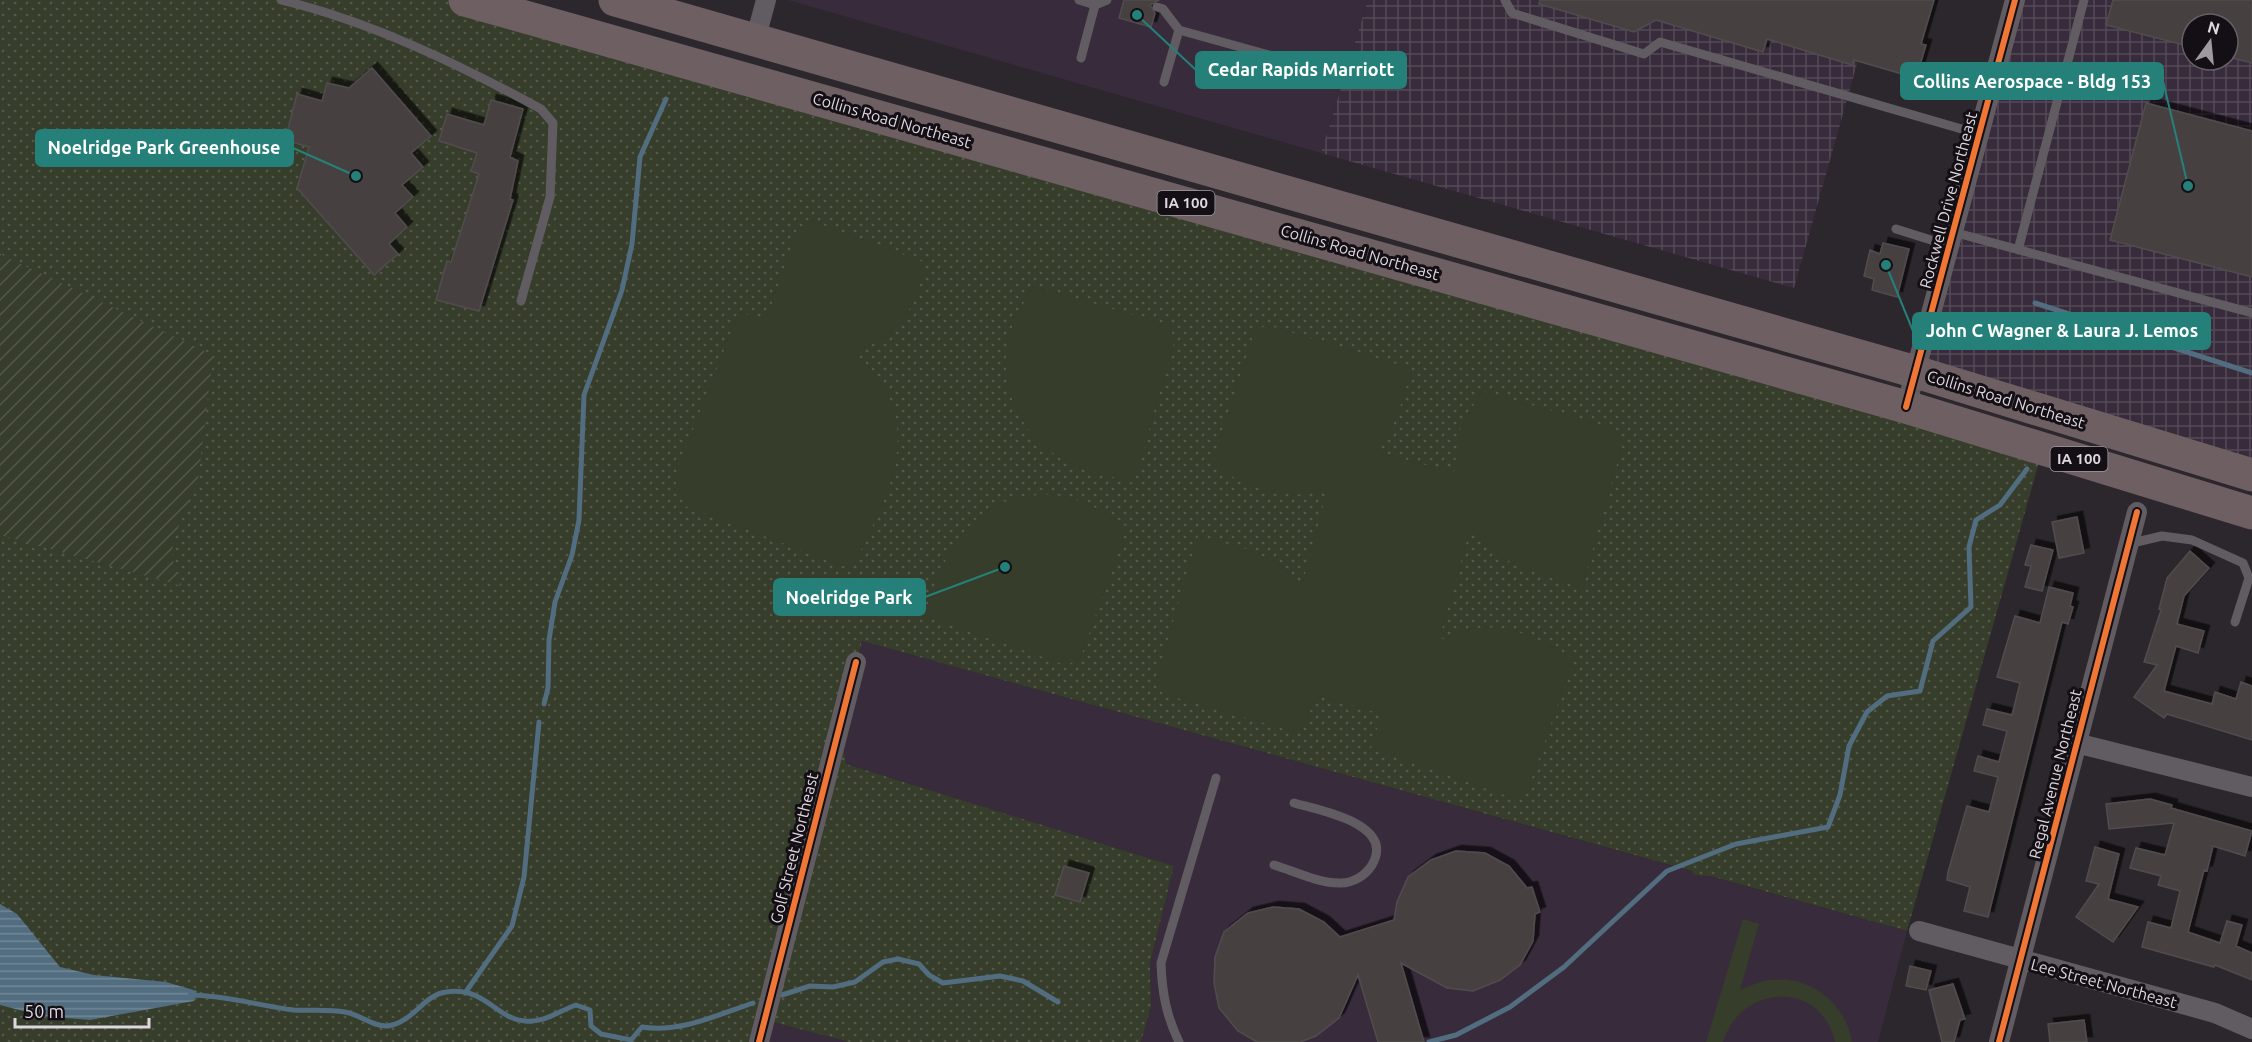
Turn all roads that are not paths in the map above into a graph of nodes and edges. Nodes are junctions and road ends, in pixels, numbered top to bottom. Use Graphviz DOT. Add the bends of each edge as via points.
graph roads {
  1 [pos="281,0"];
  2 [pos="465,0"];
  3 [pos="524,0"];
  4 [pos="615,0"];
  5 [pos="766,0"];
  6 [pos="1078,0"];
  7 [pos="1107,0"];
  8 [pos="1505,0"];
  9 [pos="2015,0"];
  10 [pos="2084,0"];
  11 [pos="1095,5"];
  12 [pos="1157,8"];
  13 [pos="1179,30"];
  14 [pos="755,41"];
  15 [pos="1081,58"];
  16 [pos="1319,69"];
  17 [pos="1164,81"];
  18 [pos="1979,134"];
  19 [pos="1896,229"];
  20 [pos="1951,239"];
  21 [pos="2018,250"];
  22 [pos="521,301"];
  23 [pos="2252,313"];
  24 [pos="1916,372"];
  25 [pos="1906,406"];
  26 [pos="2252,475"];
  27 [pos="2137,512"];
  28 [pos="2252,513"];
  29 [pos="2128,544"];
  30 [pos="2250,578"];
  31 [pos="2235,622"];
  32 [pos="856,662"];
  33 [pos="2076,744"];
  34 [pos="1216,778"];
  35 [pos="2252,787"];
  36 [pos="1294,803"];
  37 [pos="1274,865"];
  38 [pos="1919,931"];
  39 [pos="2020,960"];
  40 [pos="2252,1029"];
  41 [pos="759,1042"];
  42 [pos="1179,1042"];
  43 [pos="1999,1042"];
  1 -- 22 [label="lane" via="440,57 541,109 553,123 550,197"];
  2 -- 25 [label="highway, Collins Road Northeast / IA 100"];
  3 -- 14 [label="highway" via="733,57"];
  4 -- 14 [label="highway, Collins Road Northeast / IA 100"];
  5 -- 14 [label="street"];
  6 -- 11 [label="lane"];
  7 -- 11 [label="lane"];
  8 -- 18 [label="lane" via="1512,13 1644,54 1660,42"];
  9 -- 18 [label="street, Rockwell Drive Northeast"];
  10 -- 21 [label="lane"];
  11 -- 15 [label="lane"];
  12 -- 13 [label="lane" via="1163,9"];
  13 -- 16 [label="lane"];
  13 -- 17 [label="lane"];
  14 -- 24 [label="highway, Collins Road Northeast / IA 100"];
  18 -- 20 [label="street, Rockwell Drive Northeast"];
  19 -- 20 [label="lane"];
  20 -- 21 [label="lane"];
  20 -- 24 [label="street, Rockwell Drive Northeast"];
  21 -- 23 [label="lane"];
  24 -- 25 [label="street, Rockwell Drive Northeast"];
  24 -- 26 [label="highway, Collins Road Northeast / IA 100"];
  25 -- 28 [label="highway, Collins Road Northeast / IA 100"];
  27 -- 29 [label="street, Regal Avenue Northeast"];
  29 -- 30 [label="lane" via="2162,536 2192,540 2243,563"];
  29 -- 33 [label="street, Regal Avenue Northeast"];
  30 -- 31 [label="lane"];
  32 -- 41 [label="street, Golf Street Northeast"];
  33 -- 35 [label="street"];
  33 -- 39 [label="street, Regal Avenue Northeast"];
  34 -- 42 [label="lane" via="1161,963 1167,1017"];
  36 -- 37 [label="lane" via="1360,824 1375,848 1373,864 1365,874 1340,884"];
  38 -- 39 [label="street, Lee Street Northeast"];
  39 -- 40 [label="street, Lee Street Northeast" via="2215,1013"];
  39 -- 43 [label="street, Regal Avenue Northeast"];
}
